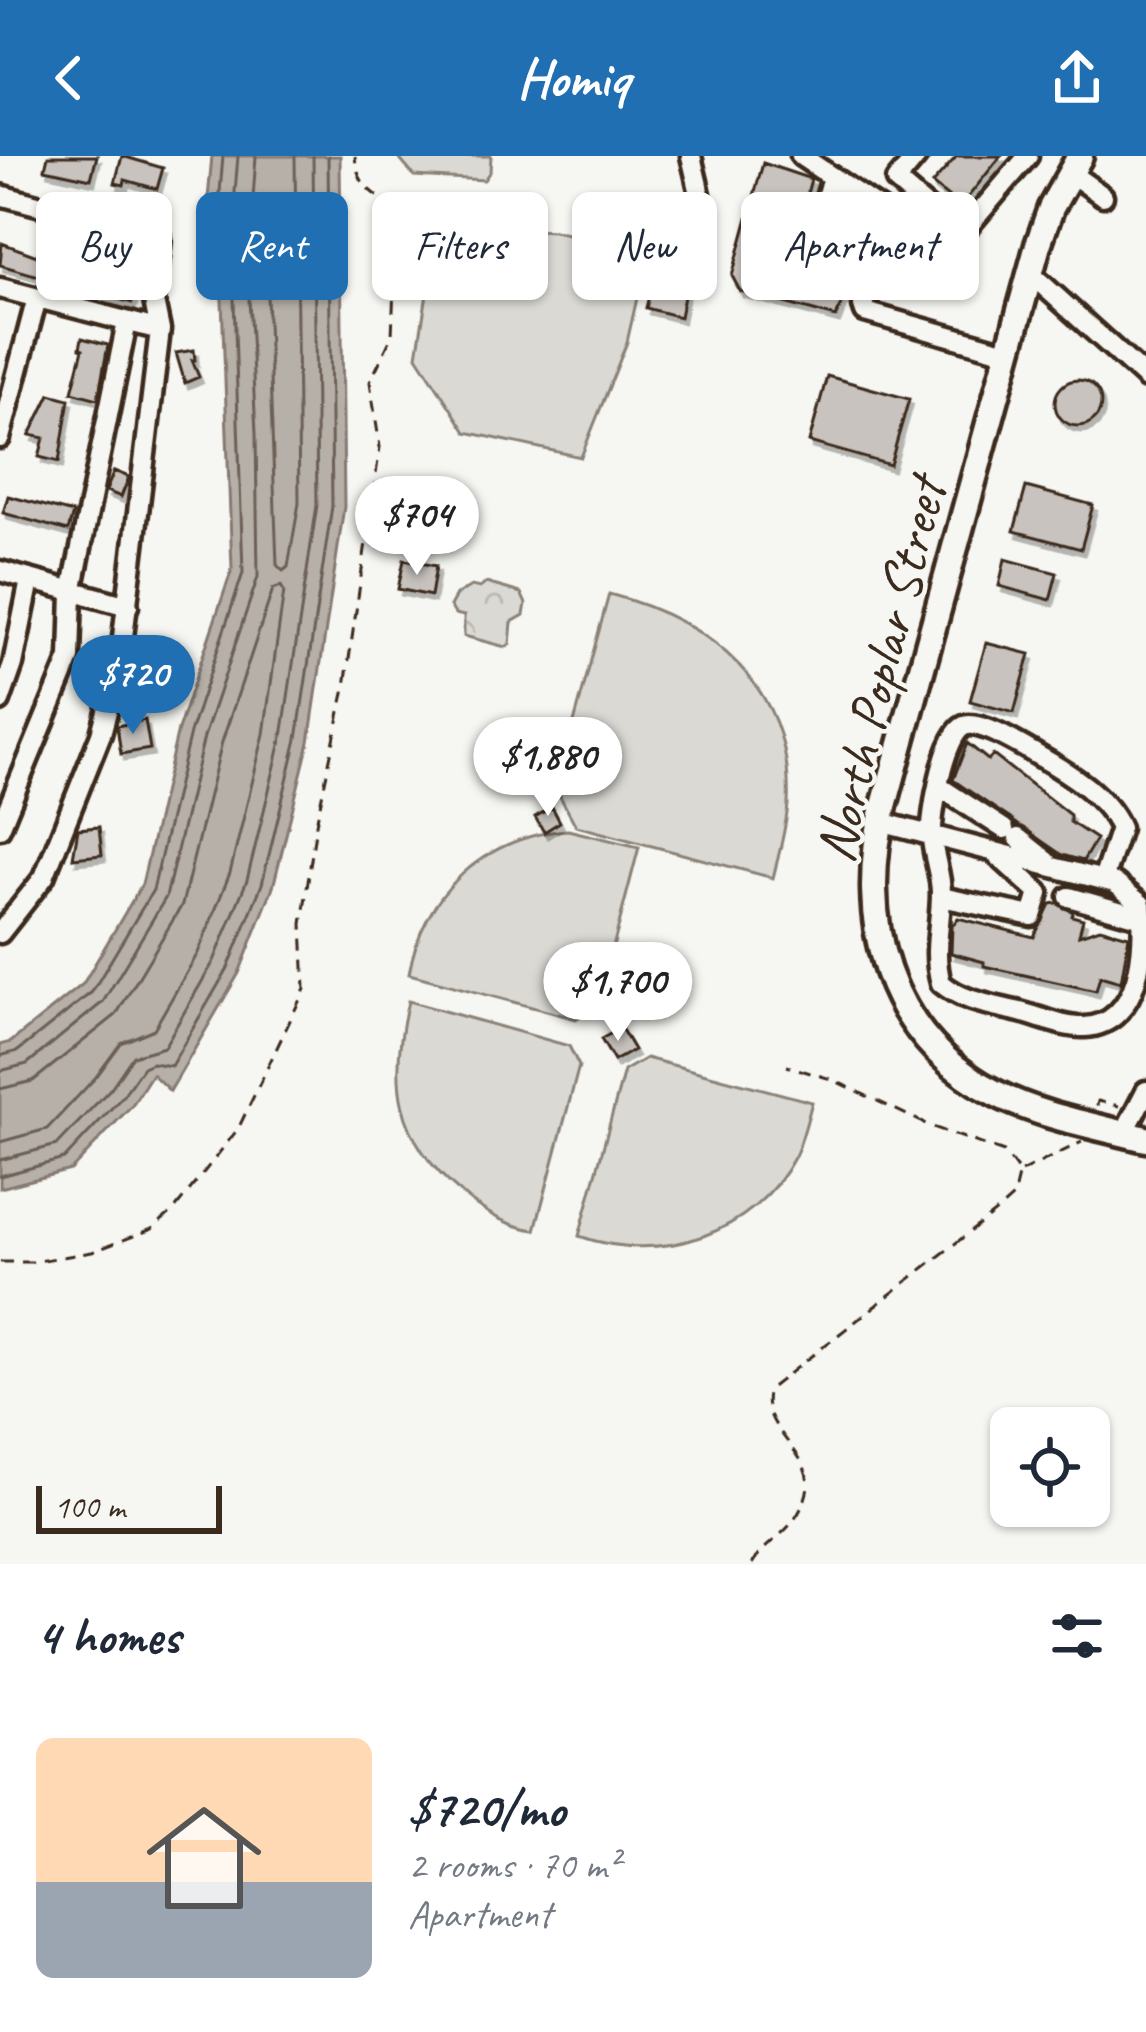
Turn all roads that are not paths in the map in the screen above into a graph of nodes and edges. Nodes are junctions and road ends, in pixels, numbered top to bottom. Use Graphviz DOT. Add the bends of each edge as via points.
graph roads {
  1 [pos="691,156"];
  2 [pos="801,156"];
  3 [pos="917,156"];
  4 [pos="1028,156"];
  5 [pos="1075,164"];
  6 [pos="832,177"];
  7 [pos="700,192"];
  8 [pos="828,192"];
  9 [pos="854,192"];
  10 [pos="0,195"];
  11 [pos="1103,196"];
  12 [pos="1032,275"];
  13 [pos="0,288"];
  14 [pos="36,297"];
  15 [pos="37,300"];
  16 [pos="45,300"];
  17 [pos="865,300"];
  18 [pos="127,322"];
  19 [pos="160,330"];
  20 [pos="1010,352"];
  21 [pos="1146,378"];
  22 [pos="0,438"];
  23 [pos="0,571"];
  24 [pos="30,580"];
  25 [pos="72,592"];
  26 [pos="128,606"];
  27 [pos="0,701"];
  28 [pos="938,786"];
  29 [pos="880,822"];
  30 [pos="0,828"];
  31 [pos="931,835"];
  32 [pos="992,851"];
  33 [pos="1055,868"];
  34 [pos="1103,880"];
  35 [pos="1039,893"];
  36 [pos="941,897"];
  37 [pos="1143,918"];
  38 [pos="0,933"];
  39 [pos="1146,1091"];
  40 [pos="1135,1136"];
  1 -- 7 [label="street"];
  2 -- 6 [label="street"];
  3 -- 4 [label="street" via="896,182 960,236"];
  5 -- 11 [label="street"];
  5 -- 12 [label="main road, North Poplar Street" via="1051,208"];
  6 -- 8 [label="street"];
  6 -- 9 [label="street"];
  10 -- 19 [label="street" via="161,238 154,301"];
  12 -- 20 [label="main road, North Poplar Street"];
  12 -- 21 [label="street"];
  13 -- 14 [label="street"];
  15 -- 22 [label="street"];
  16 -- 18 [label="street"];
  17 -- 20 [label="street" via="866,312"];
  18 -- 19 [label="street"];
  18 -- 25 [label="street"];
  19 -- 26 [label="street"];
  20 -- 29 [label="main road, North Poplar Street"];
  23 -- 24 [label="street"];
  24 -- 25 [label="street"];
  24 -- 27 [label="street"];
  25 -- 26 [label="street"];
  25 -- 30 [label="street" via="70,658"];
  26 -- 38 [label="street" via="100,734 44,877"];
  28 -- 31 [label="street"];
  28 -- 33 [label="street"];
  28 -- 34 [label="street" via="962,726 1010,739 1112,809 1120,828"];
  29 -- 31 [label="street"];
  29 -- 40 [label="main road, North Poplar Street" via="871,889 879,949 913,1021 949,1061 995,1093 1022,1105 1094,1113"];
  31 -- 32 [label="street"];
  31 -- 36 [label="street"];
  32 -- 33 [label="street"];
  32 -- 35 [label="street"];
  33 -- 34 [label="street"];
  34 -- 37 [label="street" via="1141,904"];
  35 -- 36 [label="street" via="1032,916"];
  35 -- 37 [label="street"];
  36 -- 37 [label="street" via="934,958 941,983 964,998 1086,1028 1129,1000"];
  39 -- 40 [label="street"];
}
